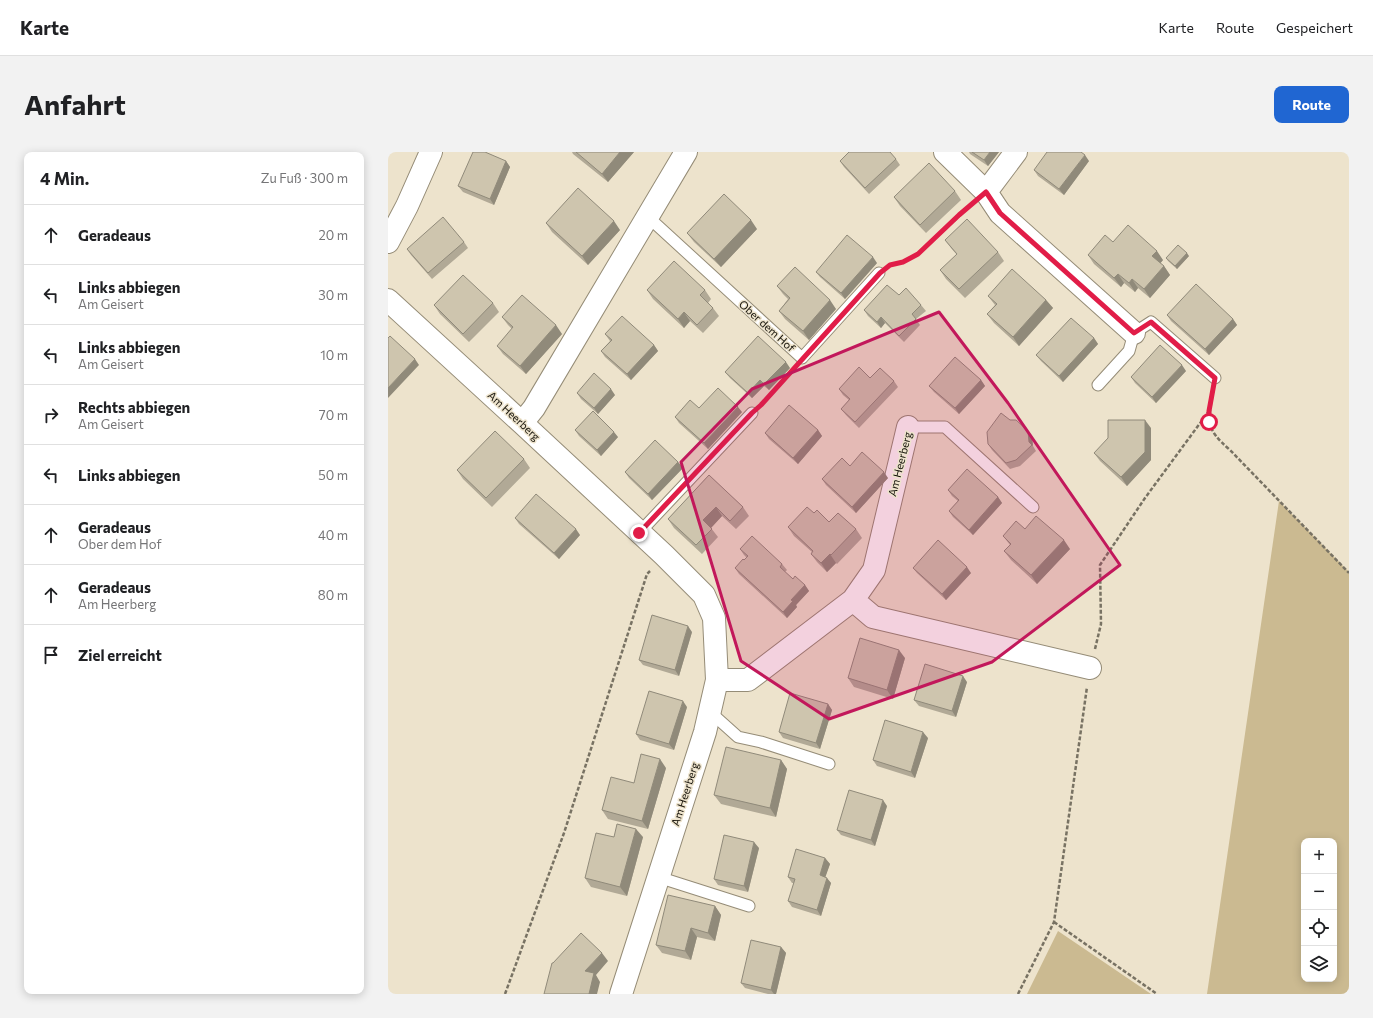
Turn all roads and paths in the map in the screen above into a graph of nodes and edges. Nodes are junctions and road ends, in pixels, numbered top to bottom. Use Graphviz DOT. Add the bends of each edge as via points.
graph roads {
  1 [pos="431,152"];
  2 [pos="686,152"];
  3 [pos="945,152"];
  4 [pos="1016,152"];
  5 [pos="986,192"];
  6 [pos="647,216"];
  7 [pos="388,242"];
  8 [pos="880,273"];
  9 [pos="388,300"];
  10 [pos="1134,333"];
  11 [pos="802,358"];
  12 [pos="1215,378"];
  13 [pos="1098,385"];
  14 [pos="1209,411"];
  15 [pos="752,413"];
  16 [pos="522,423"];
  17 [pos="908,427"];
  18 [pos="1033,507"];
  19 [pos="639,533"];
  20 [pos="664,555"];
  21 [pos="1349,573"];
  22 [pos="853,600"];
  23 [pos="1090,668"];
  24 [pos="717,680"];
  25 [pos="709,711"];
  26 [pos="829,764"];
  27 [pos="658,877"];
  28 [pos="749,906"];
  29 [pos="1054,922"];
  30 [pos="505,994"];
  31 [pos="621,994"];
  32 [pos="1018,994"];
  33 [pos="1157,994"];
  1 -- 7 [label="street"];
  2 -- 6 [label="street"];
  3 -- 5 [label="street"];
  4 -- 5 [label="street"];
  5 -- 8 [label="path" via="918,254 890,265"];
  5 -- 10 [label="street" via="1000,213"];
  6 -- 11 [label="lane, Ober dem Hof"];
  6 -- 16 [label="street" via="534,408"];
  8 -- 11 [label="lane, Ober dem Hof"];
  9 -- 16 [label="street, Am Heerberg"];
  10 -- 12 [label="lane" via="1151,322"];
  10 -- 13 [label="lane" via="1129,351"];
  11 -- 15 [label="path"];
  12 -- 14 [label="path"];
  14 -- 21 [label="path" via="1209,422 1218,439"];
  14 -- 23 [label="path" via="1145,498 1100,566 1101,624"];
  15 -- 19 [label="lane"];
  16 -- 19 [label="street, Am Heerberg"];
  17 -- 18 [label="lane, Am Heerberg" via="946,427"];
  17 -- 22 [label="street, Am Heerberg" via="874,570"];
  19 -- 20 [label="street, Am Heerberg"];
  20 -- 24 [label="street, Am Heerberg" via="704,595 714,618"];
  20 -- 30 [label="path" via="647,574 564,833"];
  22 -- 23 [label="street" via="873,617"];
  22 -- 24 [label="street, Am Heerberg" via="748,680"];
  23 -- 29 [label="path"];
  24 -- 25 [label="street, Am Heerberg"];
  25 -- 26 [label="lane" via="738,737"];
  25 -- 27 [label="street, Am Heerberg" via="705,732"];
  27 -- 28 [label="lane"];
  27 -- 31 [label="street, Am Heerberg"];
  29 -- 32 [label="path"];
  29 -- 33 [label="path"];
}
